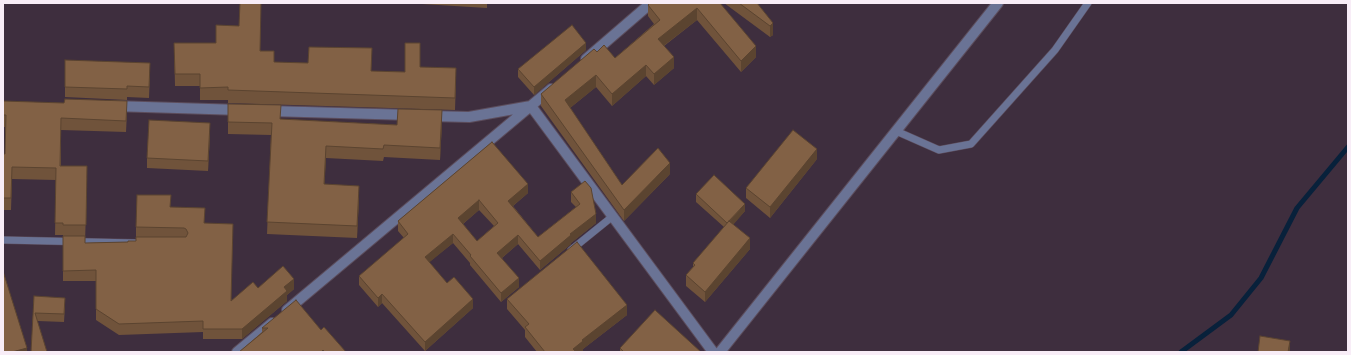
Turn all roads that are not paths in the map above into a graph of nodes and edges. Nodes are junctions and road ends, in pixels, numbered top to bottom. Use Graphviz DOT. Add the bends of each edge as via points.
graph roads {
  1 [pos="998,3"];
  2 [pos="1088,3"];
  3 [pos="649,4"];
  4 [pos="578,66"];
  5 [pos="561,81"];
  6 [pos="106,105"];
  7 [pos="531,106"];
  8 [pos="896,131"];
  9 [pos="613,216"];
  10 [pos="3,240"];
  11 [pos="144,243"];
  12 [pos="565,255"];
  13 [pos="237,352"];
  14 [pos="713,352"];
  15 [pos="720,352"];
  1 -- 8 [label="street"];
  2 -- 8 [label="lane" via="1055,50 971,144 939,150"];
  3 -- 4 [label="street"];
  5 -- 7 [label="street"];
  6 -- 7 [label="street" via="469,117"];
  7 -- 9 [label="street"];
  7 -- 13 [label="street"];
  8 -- 15 [label="street"];
  9 -- 12 [label="lane"];
  9 -- 14 [label="street"];
  10 -- 11 [label="lane"];
}
